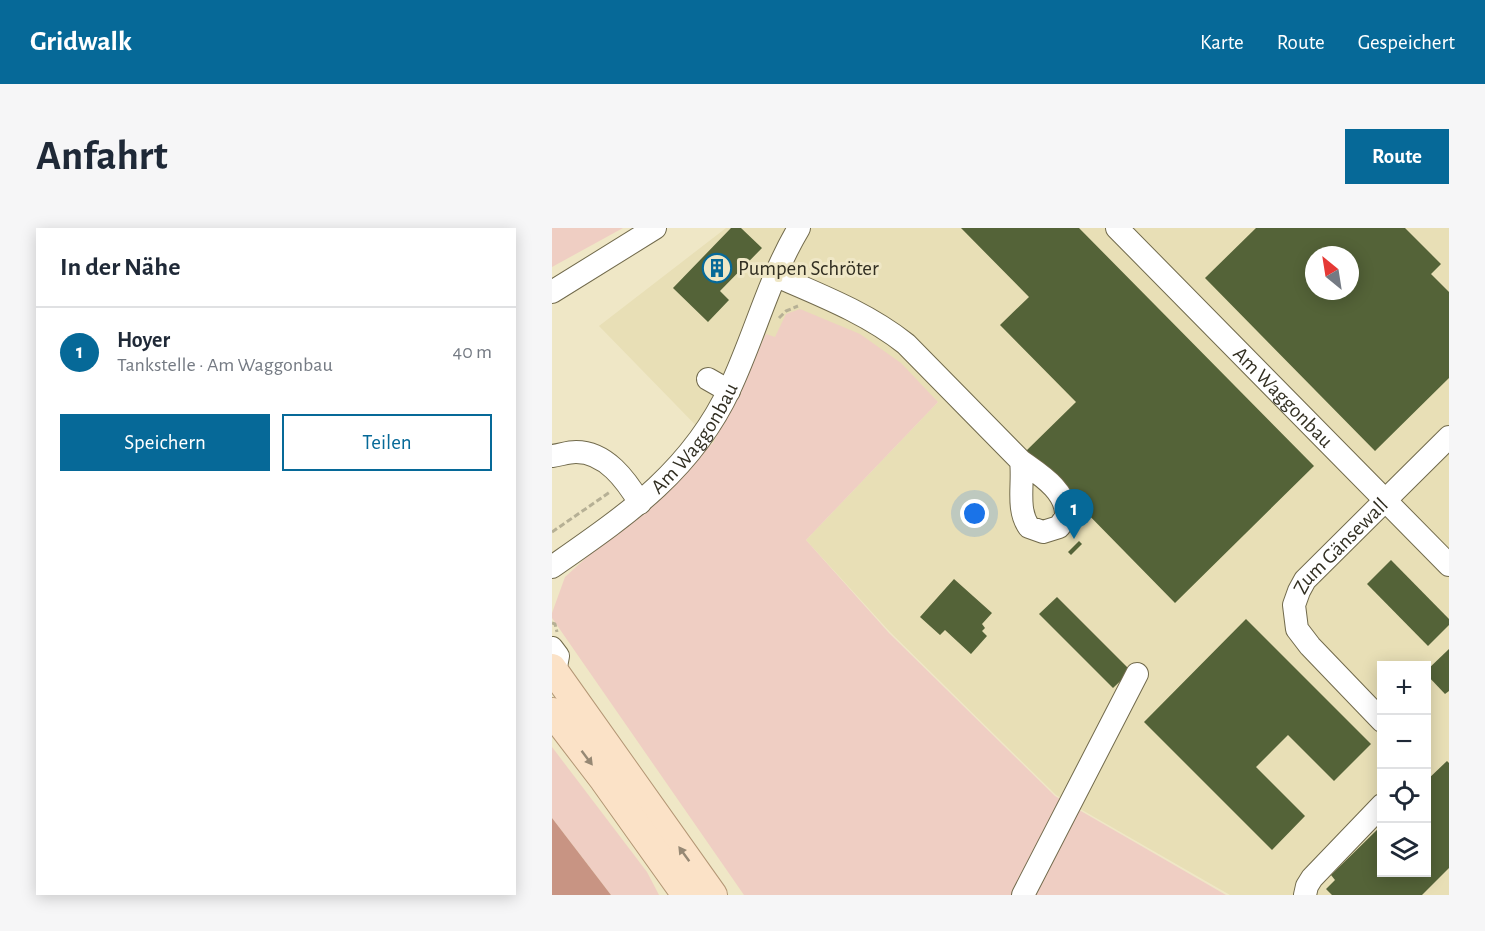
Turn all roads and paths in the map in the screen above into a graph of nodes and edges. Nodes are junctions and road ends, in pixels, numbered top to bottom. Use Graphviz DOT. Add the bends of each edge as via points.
graph roads {
  1 [pos="655,228"];
  2 [pos="799,228"];
  3 [pos="1117,228"];
  4 [pos="774,275"];
  5 [pos="552,292"];
  6 [pos="805,305"];
  7 [pos="756,321"];
  8 [pos="708,379"];
  9 [pos="729,391"];
  10 [pos="1449,437"];
  11 [pos="552,456"];
  12 [pos="1021,461"];
  13 [pos="626,481"];
  14 [pos="1386,500"];
  15 [pos="640,503"];
  16 [pos="552,532"];
  17 [pos="557,564"];
  18 [pos="1449,565"];
  19 [pos="552,582"];
  20 [pos="553,662"];
  21 [pos="1137,674"];
  22 [pos="552,712"];
  23 [pos="1377,716"];
  24 [pos="1377,810"];
  25 [pos="687,895"];
  26 [pos="713,895"];
  27 [pos="1023,895"];
  28 [pos="1305,895"];
  1 -- 5 [label="street"];
  2 -- 4 [label="street, Am Waggonbau"];
  3 -- 14 [label="street, Am Waggonbau"];
  4 -- 7 [label="street, Am Waggonbau"];
  4 -- 12 [label="street" via="887,329 923,360 946,396"];
  6 -- 7 [label="path" via="786,311 773,330"];
  7 -- 9 [label="street, Am Waggonbau"];
  8 -- 9 [label="street"];
  9 -- 15 [label="street, Am Waggonbau" via="682,462"];
  10 -- 14 [label="street, Zum Gänsewall"];
  11 -- 13 [label="street" via="575,452 600,457"];
  13 -- 15 [label="street"];
  13 -- 16 [label="path"];
  14 -- 18 [label="street, Am Waggonbau"];
  14 -- 23 [label="street, Zum Gänsewall" via="1305,580 1294,605 1297,629"];
  15 -- 17 [label="street, Am Waggonbau"];
  17 -- 19 [label="street, Am Waggonbau"];
  26 -- 20 [label="main road, one-way"];
  21 -- 27 [label="street"];
  22 -- 25 [label="main road, one-way"];
  24 -- 28 [label="street" via="1312,878"];
}
